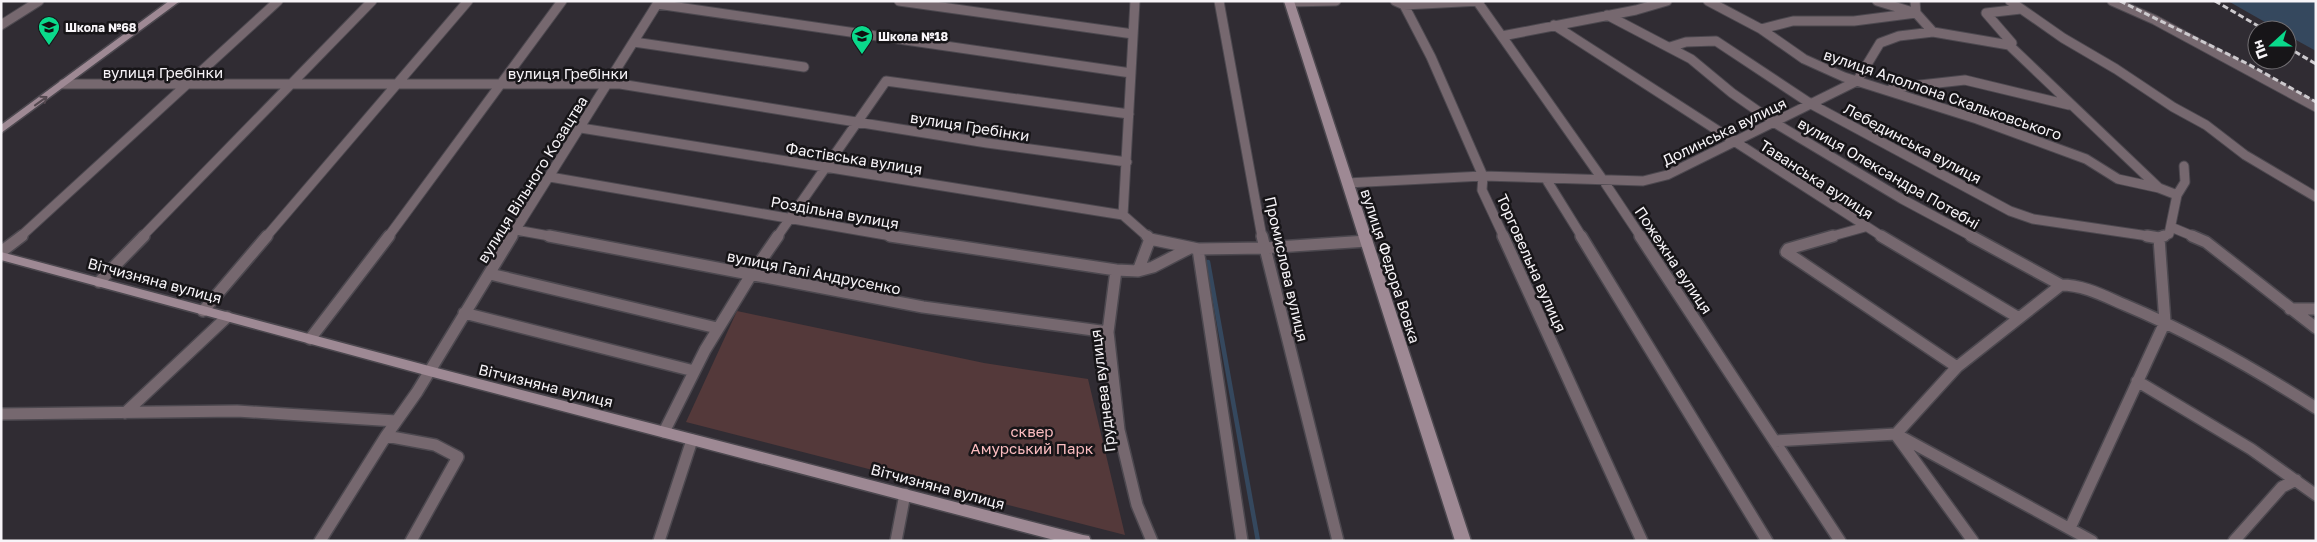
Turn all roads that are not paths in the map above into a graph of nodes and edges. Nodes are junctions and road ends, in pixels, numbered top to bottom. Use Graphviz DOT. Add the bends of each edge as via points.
graph roads {
  1 [pos="39,1"];
  2 [pos="175,1"];
  3 [pos="278,1"];
  4 [pos="372,1"];
  5 [pos="468,1"];
  6 [pos="562,1"];
  7 [pos="900,1"];
  8 [pos="1135,1"];
  9 [pos="1219,1"];
  10 [pos="1336,1"];
  11 [pos="1478,1"];
  12 [pos="1667,1"];
  13 [pos="1708,1"];
  14 [pos="1877,1"];
  15 [pos="1915,1"];
  16 [pos="2010,1"];
  17 [pos="2112,1"];
  18 [pos="1289,2"];
  19 [pos="658,3"];
  20 [pos="1400,3"];
  21 [pos="2021,9"];
  22 [pos="1916,13"];
  23 [pos="1607,15"];
  24 [pos="1,25"];
  25 [pos="1554,25"];
  26 [pos="1761,29"];
  27 [pos="1933,32"];
  28 [pos="1133,34"];
  29 [pos="1502,36"];
  30 [pos="634,42"];
  31 [pos="2010,45"];
  32 [pos="1670,47"];
  33 [pos="804,67"];
  34 [pos="1131,73"];
  35 [pos="1856,81"];
  36 [pos="63,84"];
  37 [pos="395,85"];
  38 [pos="607,85"];
  39 [pos="187,86"];
  40 [pos="290,86"];
  41 [pos="499,86"];
  42 [pos="1889,91"];
  43 [pos="1812,104"];
  44 [pos="2070,105"];
  45 [pos="2316,107"];
  46 [pos="1129,114"];
  47 [pos="856,122"];
  48 [pos="1775,123"];
  49 [pos="581,128"];
  50 [pos="1,130"];
  51 [pos="1734,142"];
  52 [pos="1127,162"];
  53 [pos="2184,166"];
  54 [pos="826,167"];
  55 [pos="1483,176"];
  56 [pos="550,177"];
  57 [pos="1546,179"];
  58 [pos="1603,180"];
  59 [pos="1347,184"];
  60 [pos="2159,188"];
  61 [pos="2177,195"];
  62 [pos="2316,197"];
  63 [pos="1122,214"];
  64 [pos="790,220"];
  65 [pos="1865,227"];
  66 [pos="2171,227"];
  67 [pos="516,230"];
  68 [pos="2159,238"];
  69 [pos="1150,239"];
  70 [pos="1367,241"];
  71 [pos="1264,248"];
  72 [pos="1193,249"];
  73 [pos="1,254"];
  74 [pos="1116,270"];
  75 [pos="1138,271"];
  76 [pos="490,274"];
  77 [pos="751,275"];
  78 [pos="99,282"];
  79 [pos="2061,285"];
  80 [pos="2290,309"];
  81 [pos="2316,309"];
  82 [pos="203,311"];
  83 [pos="464,313"];
  84 [pos="227,317"];
  85 [pos="2019,318"];
  86 [pos="2165,322"];
  87 [pos="717,328"];
  88 [pos="2316,328"];
  89 [pos="1108,332"];
  90 [pos="310,339"];
  91 [pos="1957,367"];
  92 [pos="694,371"];
  93 [pos="429,372"];
  94 [pos="2137,381"];
  95 [pos="2316,408"];
  96 [pos="126,412"];
  97 [pos="1,414"];
  98 [pos="396,421"];
  99 [pos="664,432"];
  100 [pos="1896,434"];
  101 [pos="386,436"];
  102 [pos="692,440"];
  103 [pos="1775,441"];
  104 [pos="2296,480"];
  105 [pos="905,494"];
  106 [pos="2316,495"];
  107 [pos="2070,528"];
  108 [pos="320,541"];
  109 [pos="410,541"];
  110 [pos="659,541"];
  111 [pos="896,541"];
  112 [pos="1083,541"];
  113 [pos="1152,541"];
  114 [pos="1242,541"];
  115 [pos="1338,541"];
  116 [pos="1463,541"];
  117 [pos="1642,541"];
  118 [pos="1766,541"];
  119 [pos="1840,541"];
  120 [pos="1973,541"];
  121 [pos="2092,541"];
  122 [pos="2234,541"];
  1 -- 24 [label="street"];
  2 -- 36 [label="street"];
  3 -- 39 [label="street"];
  4 -- 40 [label="street"];
  5 -- 37 [label="street"];
  6 -- 41 [label="street"];
  7 -- 28 [label="street"];
  8 -- 28 [label="street"];
  9 -- 71 [label="street, Промислова вулиця"];
  10 -- 18 [label="street"];
  11 -- 20 [label="street"];
  11 -- 29 [label="street, Пожежна вулиця"];
  12 -- 23 [label="street"];
  13 -- 26 [label="street, вулиця Аполлона Скальковського"];
  14 -- 22 [label="street"];
  15 -- 22 [label="street"];
  16 -- 21 [label="street"];
  17 -- 45 [label="street" via="2155,20"];
  18 -- 59 [label="street, вулиця Федора Вовка"];
  19 -- 30 [label="street, вулиця Вільного Козацтва"];
  19 -- 34 [label="street"];
  20 -- 55 [label="street, Торговельна вулиця" via="1431,57"];
  21 -- 31 [label="street" via="1986,13 2012,43"];
  21 -- 62 [label="street" via="2206,125 2245,155"];
  22 -- 26 [label="street" via="1854,21 1792,21"];
  22 -- 27 [label="street"];
  23 -- 25 [label="street"];
  23 -- 32 [label="street, вулиця Олександра Потебні"];
  25 -- 29 [label="street"];
  25 -- 51 [label="street, Таванська вулиця"];
  26 -- 35 [label="street, вулиця Аполлона Скальковського" via="1804,59"];
  27 -- 31 [label="street"];
  27 -- 35 [label="street" via="1899,36 1880,43"];
  28 -- 34 [label="street"];
  29 -- 58 [label="street, Пожежна вулиця"];
  30 -- 33 [label="street"];
  30 -- 38 [label="street, вулиця Вільного Козацтва"];
  31 -- 44 [label="street"];
  32 -- 43 [label="street, Лебединська вулиця" via="1686,42 1716,41"];
  32 -- 48 [label="street, вулиця Олександра Потебні" via="1691,59"];
  34 -- 46 [label="street"];
  35 -- 42 [label="street, вулиця Аполлона Скальковського"];
  35 -- 43 [label="street, Долинська вулиця"];
  36 -- 39 [label="street, вулиця Гребінки"];
  50 -- 36 [label="street, one-way"];
  37 -- 40 [label="street, вулиця Гребінки"];
  37 -- 41 [label="street, вулиця Гребінки"];
  37 -- 82 [label="street"];
  38 -- 41 [label="street, вулиця Гребінки"];
  38 -- 47 [label="street, вулиця Гребінки" via="620,84"];
  38 -- 49 [label="street, вулиця Вільного Козацтва"];
  39 -- 40 [label="street, вулиця Гребінки"];
  39 -- 73 [label="street"];
  40 -- 78 [label="street"];
  41 -- 90 [label="street"];
  42 -- 44 [label="street" via="1965,80"];
  42 -- 60 [label="street, вулиця Аполлона Скальковського" via="2086,159 2118,178"];
  43 -- 48 [label="street, Долинська вулиця"];
  43 -- 68 [label="street, Лебединська вулиця" via="2010,211 2032,219"];
  44 -- 60 [label="street"];
  46 -- 47 [label="street" via="886,81"];
  46 -- 52 [label="street"];
  47 -- 52 [label="street, вулиця Гребінки"];
  47 -- 54 [label="street"];
  48 -- 51 [label="street, Долинська вулиця"];
  48 -- 79 [label="street, вулиця Олександра Потебні" via="1902,199"];
  49 -- 54 [label="street, Фастівська вулиця"];
  49 -- 56 [label="street, вулиця Вільного Козацтва"];
  51 -- 58 [label="street, Долинська вулиця" via="1668,175 1643,181"];
  51 -- 65 [label="street, Таванська вулиця"];
  52 -- 63 [label="street"];
  53 -- 61 [label="street" via="2185,182"];
  54 -- 63 [label="street, Фастівська вулиця"];
  54 -- 64 [label="street"];
  55 -- 57 [label="street, Долинська вулиця"];
  55 -- 59 [label="street, Долинська вулиця"];
  55 -- 117 [label="street, Торговельна вулиця" via="1482,190"];
  56 -- 64 [label="street, Роздільна вулиця"];
  56 -- 67 [label="street, вулиця Вільного Козацтва"];
  57 -- 58 [label="street, Долинська вулиця"];
  57 -- 118 [label="street"];
  58 -- 103 [label="street, Пожежна вулиця"];
  59 -- 70 [label="street, вулиця Федора Вовка"];
  60 -- 61 [label="street, вулиця Аполлона Скальковського"];
  61 -- 66 [label="street"];
  63 -- 69 [label="street"];
  64 -- 74 [label="street, Роздільна вулиця"];
  64 -- 77 [label="street"];
  65 -- 85 [label="street, Таванська вулиця"];
  65 -- 91 [label="street" via="1786,252"];
  66 -- 68 [label="street" via="2169,234"];
  66 -- 80 [label="street" via="2206,242"];
  67 -- 76 [label="street, вулиця Вільного Козацтва"];
  67 -- 77 [label="street, вулиця Галі Андрусенко"];
  68 -- 86 [label="street"];
  69 -- 72 [label="street"];
  69 -- 75 [label="street"];
  70 -- 71 [label="street"];
  70 -- 116 [label="street, вулиця Федора Вовка"];
  71 -- 72 [label="street"];
  71 -- 115 [label="street, Промислова вулиця"];
  72 -- 75 [label="street"];
  72 -- 114 [label="street"];
  73 -- 78 [label="street, Вітчизняна вулиця"];
  74 -- 75 [label="street"];
  74 -- 89 [label="street, Груднева вулиця"];
  76 -- 83 [label="street, вулиця Вільного Козацтва"];
  76 -- 87 [label="street"];
  77 -- 87 [label="street"];
  77 -- 89 [label="street, вулиця Галі Андрусенко" via="923,307"];
  78 -- 82 [label="street, Вітчизняна вулиця"];
  79 -- 85 [label="street"];
  79 -- 86 [label="street" via="2077,285"];
  80 -- 81 [label="street"];
  80 -- 88 [label="street"];
  82 -- 84 [label="street, Вітчизняна вулиця"];
  83 -- 92 [label="street"];
  83 -- 93 [label="street, вулиця Вільного Козацтва"];
  84 -- 90 [label="street, Вітчизняна вулиця"];
  84 -- 96 [label="street"];
  85 -- 91 [label="street"];
  86 -- 94 [label="street"];
  86 -- 95 [label="street" via="2259,372"];
  87 -- 92 [label="street"];
  89 -- 113 [label="street, Груднева вулиця" via="1119,430 1137,505"];
  90 -- 93 [label="street, Вітчизняна вулиця"];
  91 -- 100 [label="street"];
  92 -- 99 [label="street"];
  93 -- 98 [label="street, вулиця Вільного Козацтва"];
  93 -- 99 [label="street, Вітчизняна вулиця"];
  94 -- 104 [label="street" via="2217,427"];
  94 -- 107 [label="street"];
  96 -- 97 [label="street"];
  96 -- 98 [label="street" via="237,411"];
  98 -- 101 [label="street, вулиця Вільного Козацтва"];
  99 -- 102 [label="street, Вітчизняна вулиця"];
  100 -- 103 [label="street"];
  100 -- 107 [label="street"];
  100 -- 120 [label="street"];
  101 -- 108 [label="street, вулиця Вільного Козацтва"];
  101 -- 109 [label="street" via="435,445 458,458"];
  102 -- 105 [label="street, Вітчизняна вулиця"];
  102 -- 110 [label="street"];
  103 -- 119 [label="street, Пожежна вулиця"];
  104 -- 106 [label="street"];
  104 -- 122 [label="street" via="2282,487"];
  105 -- 111 [label="street"];
  105 -- 112 [label="street, Вітчизняна вулиця"];
  107 -- 121 [label="street"];
}
